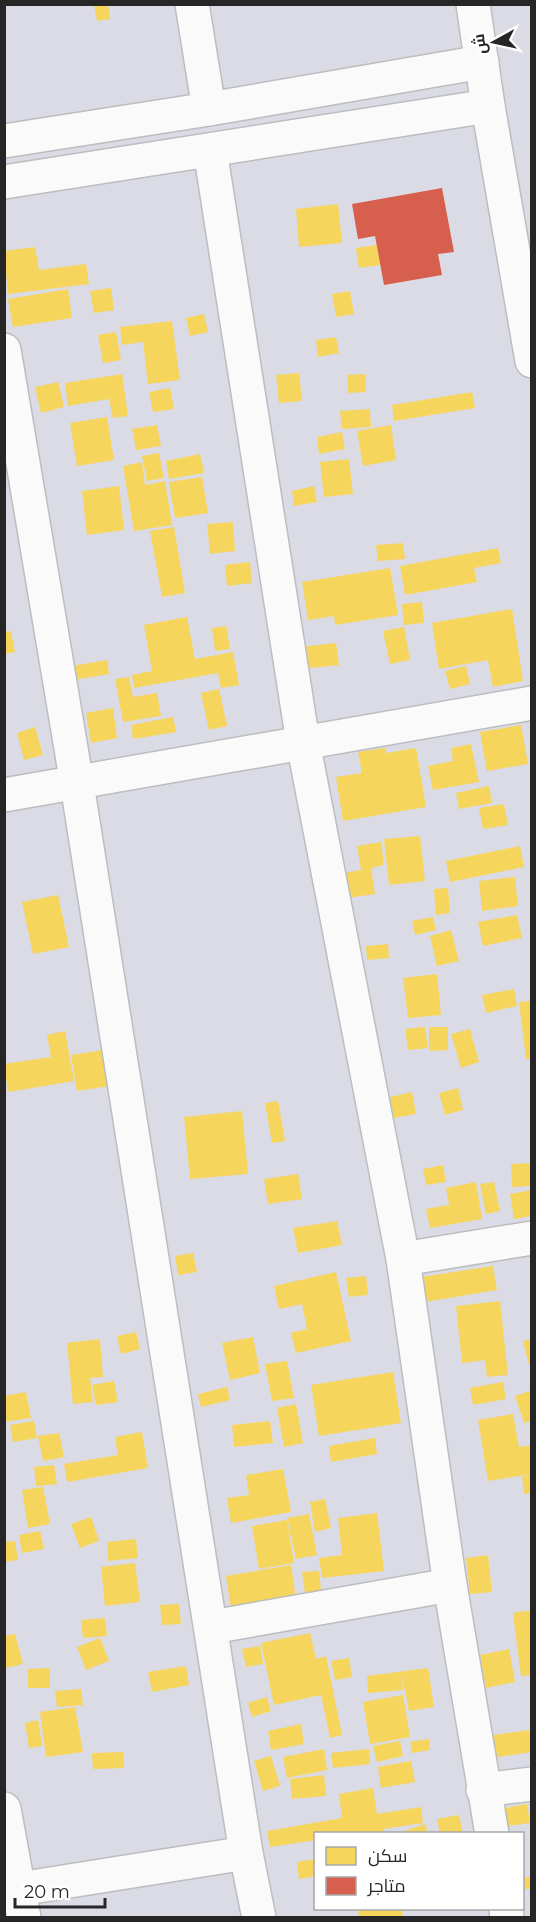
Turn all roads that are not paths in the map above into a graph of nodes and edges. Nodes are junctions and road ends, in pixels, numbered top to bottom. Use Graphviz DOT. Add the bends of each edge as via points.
graph roads {
  1 [pos="192,4"];
  2 [pos="473,4"];
  3 [pos="482,62"];
  4 [pos="488,106"];
  5 [pos="208,109"];
  6 [pos="4,141"];
  7 [pos="210,150"];
  8 [pos="4,182"];
  9 [pos="4,350"];
  10 [pos="531,360"];
  11 [pos="531,703"];
  12 [pos="303,742"];
  13 [pos="77,784"];
  14 [pos="4,795"];
  15 [pos="531,1238"];
  16 [pos="403,1258"];
  17 [pos="450,1585"];
  18 [pos="212,1627"];
  19 [pos="531,1784"];
  20 [pos="483,1790"];
  21 [pos="4,1809"];
  22 [pos="492,1832"];
  23 [pos="246,1853"];
  24 [pos="21,1904"];
  25 [pos="258,1917"];
  1 -- 5 [label="street"];
  2 -- 3 [label="street"];
  3 -- 4 [label="street"];
  3 -- 5 [label="street"];
  4 -- 7 [label="street"];
  4 -- 10 [label="street"];
  5 -- 6 [label="street"];
  7 -- 8 [label="street"];
  7 -- 12 [label="street"];
  9 -- 13 [label="street"];
  11 -- 12 [label="street"];
  12 -- 13 [label="street"];
  12 -- 16 [label="street"];
  13 -- 14 [label="street"];
  13 -- 18 [label="street"];
  15 -- 16 [label="street"];
  16 -- 17 [label="street"];
  17 -- 18 [label="street"];
  17 -- 20 [label="street"];
  18 -- 23 [label="street"];
  19 -- 20 [label="street"];
  20 -- 22 [label="street"];
  21 -- 24 [label="street"];
  23 -- 24 [label="street"];
  23 -- 25 [label="street"];
}
